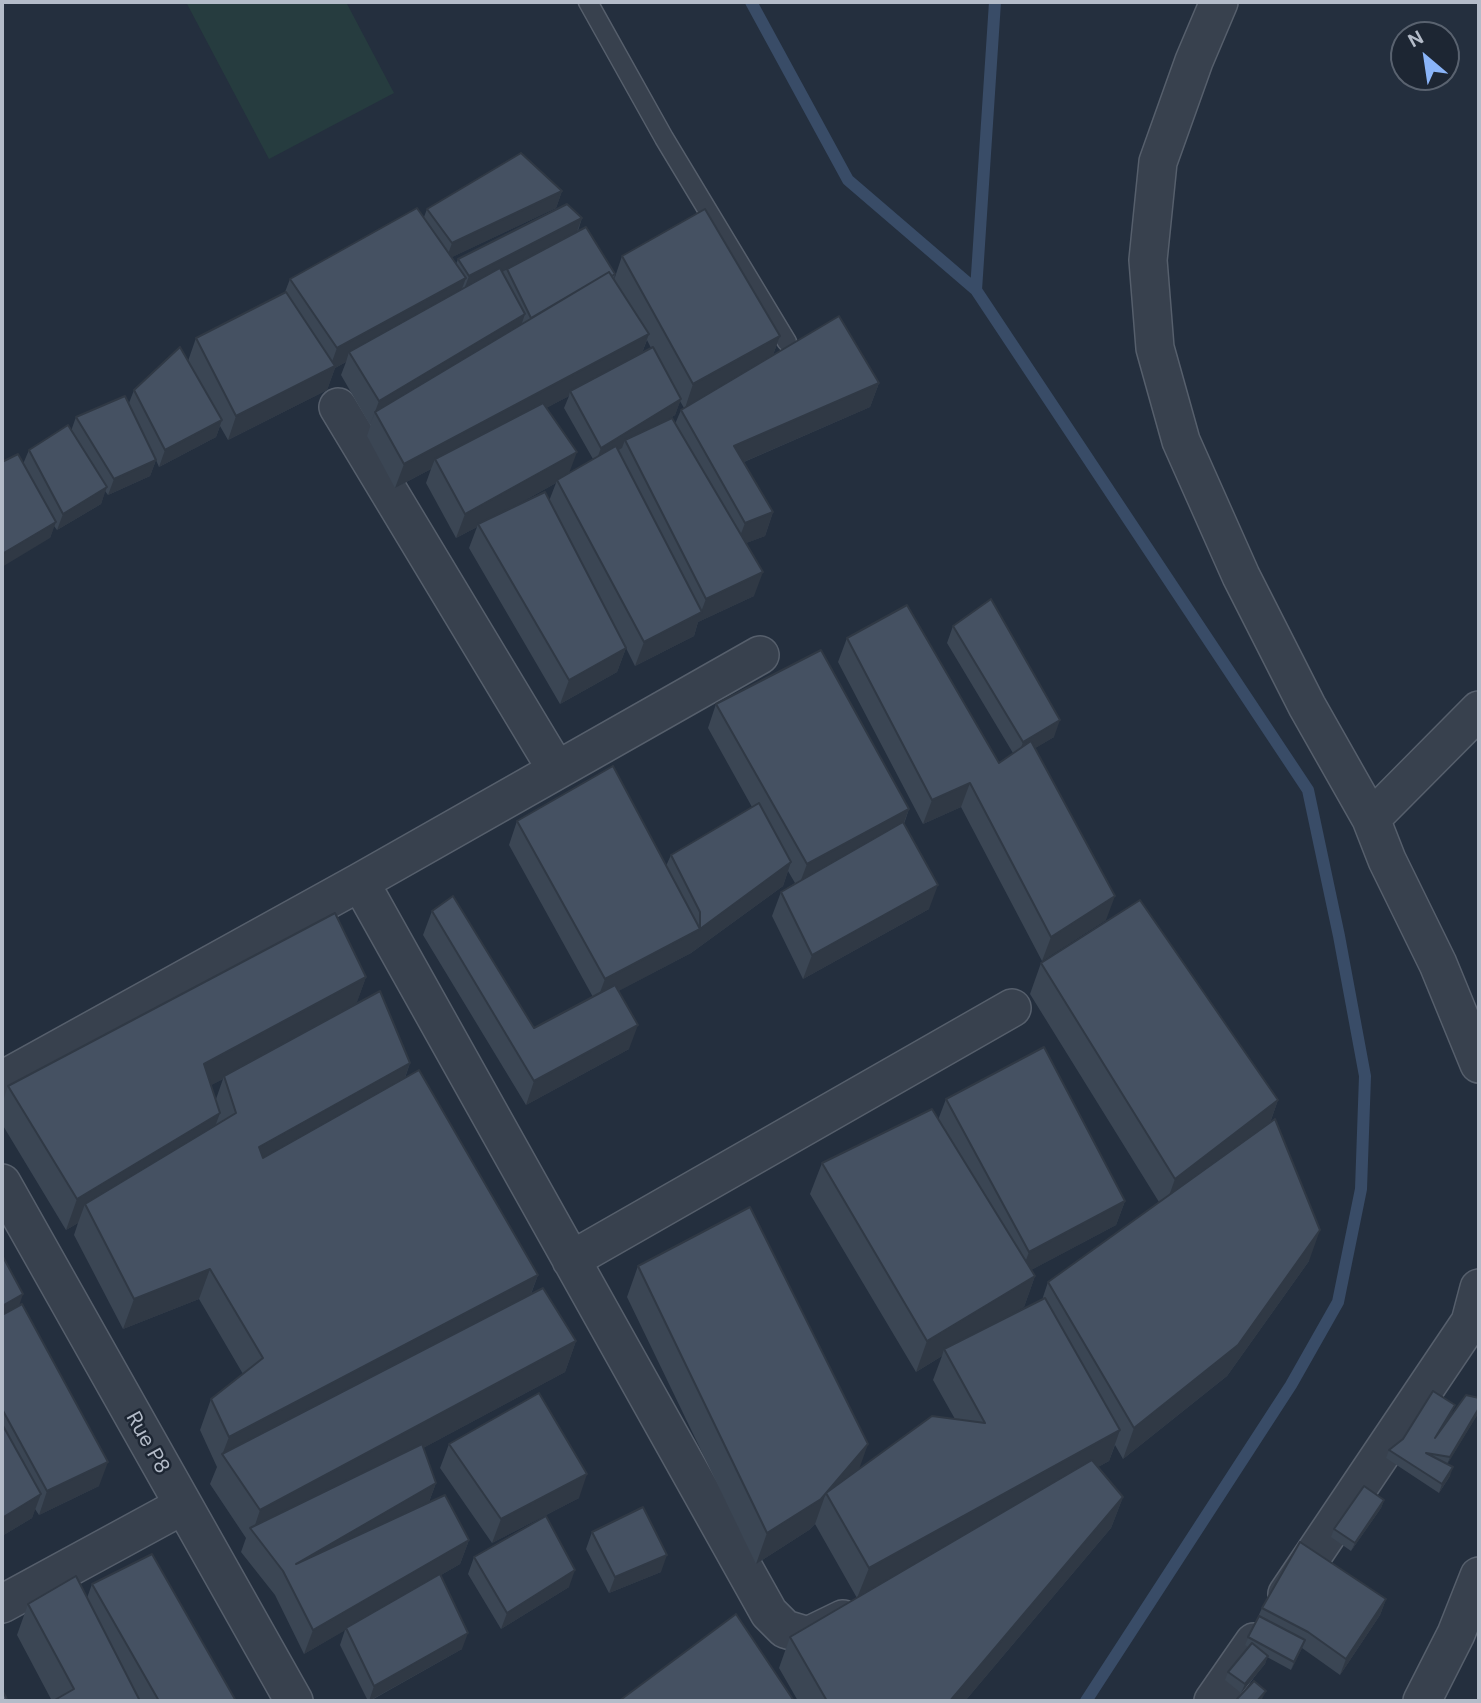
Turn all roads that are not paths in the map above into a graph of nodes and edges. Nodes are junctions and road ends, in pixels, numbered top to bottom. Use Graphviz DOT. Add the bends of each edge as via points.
graph roads {
  1 [pos="588,2"];
  2 [pos="1219,2"];
  3 [pos="787,342"];
  4 [pos="338,407"];
  5 [pos="760,656"];
  6 [pos="1479,710"];
  7 [pos="556,769"];
  8 [pos="1371,819"];
  9 [pos="360,882"];
  10 [pos="1012,1007"];
  11 [pos="1479,1064"];
  12 [pos="2,1080"];
  13 [pos="2,1183"];
  14 [pos="571,1260"];
  15 [pos="1479,1288"];
  16 [pos="182,1506"];
  17 [pos="1479,1576"];
  18 [pos="876,1602"];
  19 [pos="2,1604"];
  20 [pos="295,1701"];
  21 [pos="1213,1701"];
  22 [pos="1422,1701"];
  1 -- 3 [label="lane"];
  2 -- 8 [label="street" via="1158,162 1148,260 1155,348 1181,441 1241,576"];
  4 -- 7 [label="street"];
  5 -- 7 [label="street"];
  6 -- 8 [label="street"];
  7 -- 9 [label="street"];
  8 -- 11 [label="street"];
  9 -- 12 [label="street"];
  9 -- 14 [label="street"];
  10 -- 14 [label="street"];
  13 -- 16 [label="street, Rue P8"];
  14 -- 18 [label="street" via="769,1613 785,1629 808,1636"];
  15 -- 21 [label="street" via="1470,1322"];
  16 -- 19 [label="street"];
  16 -- 20 [label="street, Rue P8"];
  17 -- 22 [label="street"];
}
